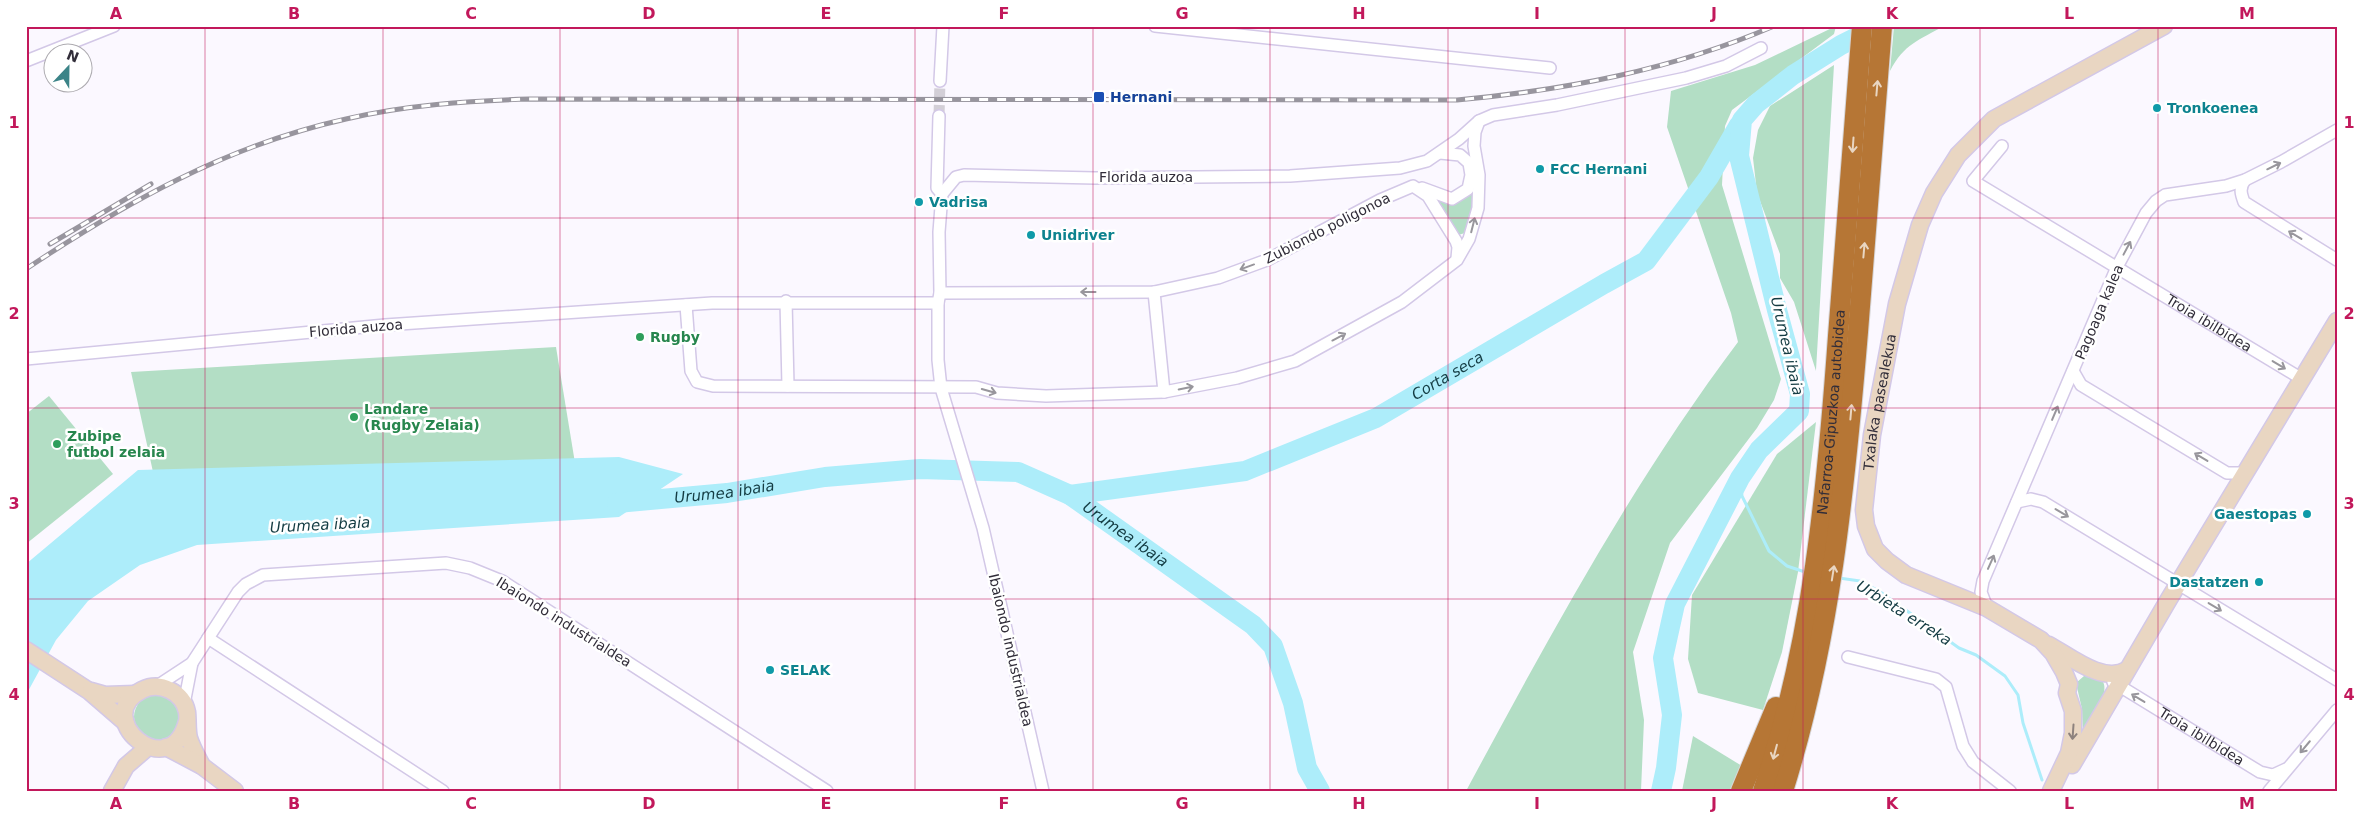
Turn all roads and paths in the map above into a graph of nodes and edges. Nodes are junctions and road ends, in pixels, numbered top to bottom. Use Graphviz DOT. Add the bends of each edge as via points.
graph roads {
  1 [pos="114,26"];
  2 [pos="944,26"];
  3 [pos="1155,26"];
  4 [pos="1862,26"];
  5 [pos="1882,26"];
  6 [pos="2164,26"];
  7 [pos="1221,29"];
  8 [pos="93,30"];
  9 [pos="1761,48"];
  10 [pos="26,61"];
  11 [pos="1550,68"];
  12 [pos="940,81"];
  13 [pos="939,116"];
  14 [pos="1479,121"];
  15 [pos="2337,130"];
  16 [pos="1460,139"];
  17 [pos="2002,146"];
  18 [pos="1440,153"];
  19 [pos="1476,154"];
  20 [pos="939,155"];
  21 [pos="1460,155"];
  22 [pos="956,177"];
  23 [pos="2245,180"];
  24 [pos="1413,186"];
  25 [pos="942,194"];
  26 [pos="1457,260"];
  27 [pos="2337,260"];
  28 [pos="2117,267"];
  29 [pos="1154,292"];
  30 [pos="939,298"];
  31 [pos="786,301"];
  32 [pos="686,304"];
  33 [pos="2337,321"];
  34 [pos="26,359"];
  35 [pos="2073,371"];
  36 [pos="2302,379"];
  37 [pos="788,386"];
  38 [pos="941,388"];
  39 [pos="1164,392"];
  40 [pos="2245,473"];
  41 [pos="2017,502"];
  42 [pos="2178,584"];
  43 [pos="1987,608"];
  44 [pos="1811,620"];
  45 [pos="208,638"];
  46 [pos="2041,640"];
  47 [pos="26,650"];
  48 [pos="1848,657"];
  49 [pos="192,663"];
  50 [pos="1816,664"];
  51 [pos="2337,680"];
  52 [pos="2109,681"];
  53 [pos="2069,684"];
  54 [pos="157,686"];
  55 [pos="89,690"];
  56 [pos="135,694"];
  57 [pos="184,704"];
  58 [pos="2337,710"];
  59 [pos="187,721"];
  60 [pos="127,727"];
  61 [pos="148,747"];
  62 [pos="166,747"];
  63 [pos="126,766"];
  64 [pos="202,766"];
  65 [pos="2286,769"];
  66 [pos="112,791"];
  67 [pos="235,791"];
  68 [pos="443,791"];
  69 [pos="827,791"];
  70 [pos="1043,791"];
  71 [pos="1741,791"];
  72 [pos="1763,791"];
  73 [pos="1782,791"];
  74 [pos="1795,791"];
  75 [pos="2010,791"];
  76 [pos="2051,791"];
  77 [pos="2057,791"];
  78 [pos="2269,791"];
  1 -- 8 [label="street"];
  2 -- 12 [label="street"];
  3 -- 7 [label="street"];
  4 -- 44 [label="highway, Nafarroa-Gipuzkoa autobidea, one-way" via="1832,422"];
  44 -- 5 [label="highway, Nafarroa-Gipuzkoa autobidea, one-way" via="1837,549 1850,432"];
  6 -- 43 [label="main road, Txalaka pasealekua" via="1994,119 1958,155 1920,225 1897,304 1878,397 1864,510 1866,526 1875,549 1893,567"];
  7 -- 11 [label="street"];
  8 -- 10 [label="street"];
  9 -- 14 [label="street" via="1726,66 1686,78 1557,105 1502,112"];
  13 -- 20 [label="street"];
  14 -- 16 [label="street, Florida auzoa"];
  14 -- 19 [label="street" via="1475,132"];
  23 -- 15 [label="street, Pagoaga kalea, one-way"];
  16 -- 18 [label="street, Florida auzoa"];
  16 -- 19 [label="street"];
  16 -- 21 [label="street"];
  17 -- 28 [label="street, Troia ibilbidea" via="1973,181"];
  18 -- 21 [label="street"];
  18 -- 22 [label="street, Florida auzoa" via="1419,164 1400,168 1290,176"];
  26 -- 19 [label="street, one-way" via="1469,239 1478,208"];
  20 -- 22 [label="street"];
  20 -- 25 [label="street" via="937,188"];
  21 -- 24 [label="street" via="1469,163 1471,175 1468,189 1459,197 1445,198"];
  22 -- 25 [label="street"];
  27 -- 23 [label="street, one-way" via="2244,202 2240,191"];
  28 -- 23 [label="street, Pagoaga kalea, one-way" via="2146,213 2156,201 2181,192"];
  24 -- 26 [label="street" via="1428,196 1456,241"];
  24 -- 29 [label="street, Zubiondo poligonoa, one-way" via="1267,260 1218,278"];
  25 -- 30 [label="street"];
  39 -- 26 [label="street, one-way" via="1236,378 1295,360 1402,302"];
  28 -- 35 [label="street, Pagoaga kalea"];
  28 -- 36 [label="street, Troia ibilbidea, one-way"];
  29 -- 30 [label="street, Zubiondo poligonoa, one-way"];
  29 -- 39 [label="street"];
  30 -- 31 [label="street, Florida auzoa"];
  30 -- 38 [label="street"];
  31 -- 32 [label="street, Florida auzoa"];
  31 -- 37 [label="street"];
  32 -- 34 [label="street, Florida auzoa" via="385,325"];
  32 -- 37 [label="street" via="691,371 697,382 713,386"];
  33 -- 36 [label="main road"];
  40 -- 35 [label="street, one-way" via="2227,473 2081,385"];
  41 -- 35 [label="street, Pagoaga kalea, one-way"];
  36 -- 40 [label="main road"];
  37 -- 38 [label="street"];
  38 -- 39 [label="street, one-way" via="976,387 997,393 1046,396"];
  38 -- 70 [label="street, Ibaiondo industrialdea" via="978,509"];
  40 -- 42 [label="main road"];
  41 -- 42 [label="street, one-way" via="2031,499 2043,502"];
  43 -- 41 [label="street, Pagoaga kalea, one-way" via="1981,587"];
  42 -- 51 [label="street, one-way"];
  42 -- 52 [label="main road" via="2127,670"];
  43 -- 46 [label="main road, Txalaka pasealekua"];
  44 -- 50 [label="highway, Nafarroa-Gipuzkoa autobidea"];
  44 -- 71 [label="highway"];
  44 -- 72 [label="highway, Nafarroa-Gipuzkoa autobidea, one-way"];
  45 -- 49 [label="street, Ibaiondo industrialdea"];
  45 -- 68 [label="street"];
  45 -- 69 [label="street, Ibaiondo industrialdea" via="238,592 263,575 446,563 470,568 502,581"];
  46 -- 52 [label="main road, Troia ibilbidea"];
  46 -- 53 [label="main road, Txalaka pasealekua" via="2058,661"];
  47 -- 55 [label="main road"];
  48 -- 75 [label="street" via="1936,679 1946,687 1963,746 1973,762"];
  49 -- 54 [label="street"];
  49 -- 57 [label="street"];
  50 -- 73 [label="highway, Nafarroa-Gipuzkoa autobidea"];
  50 -- 74 [label="highway" via="1814,711"];
  52 -- 53 [label="main road" via="2088,669 2077,673"];
  65 -- 52 [label="street, Troia ibilbidea, one-way" via="2278,774 2264,774"];
  52 -- 77 [label="main road"];
  53 -- 76 [label="main road, Txalaka pasealekua, one-way" via="2072,741"];
  54 -- 56 [label="main road"];
  54 -- 57 [label="main road" via="173,691"];
  55 -- 56 [label="main road" via="105,695"];
  55 -- 60 [label="main road"];
  56 -- 60 [label="main road" via="127,707"];
  57 -- 59 [label="main road"];
  58 -- 65 [label="street, one-way"];
  59 -- 62 [label="main road" via="180,737"];
  59 -- 64 [label="main road" via="190,740"];
  60 -- 61 [label="main road" via="133,738"];
  60 -- 63 [label="main road"];
  61 -- 62 [label="main road"];
  61 -- 63 [label="main road"];
  62 -- 64 [label="main road"];
  63 -- 66 [label="main road"];
  64 -- 67 [label="main road"];
  65 -- 78 [label="street"];
}
